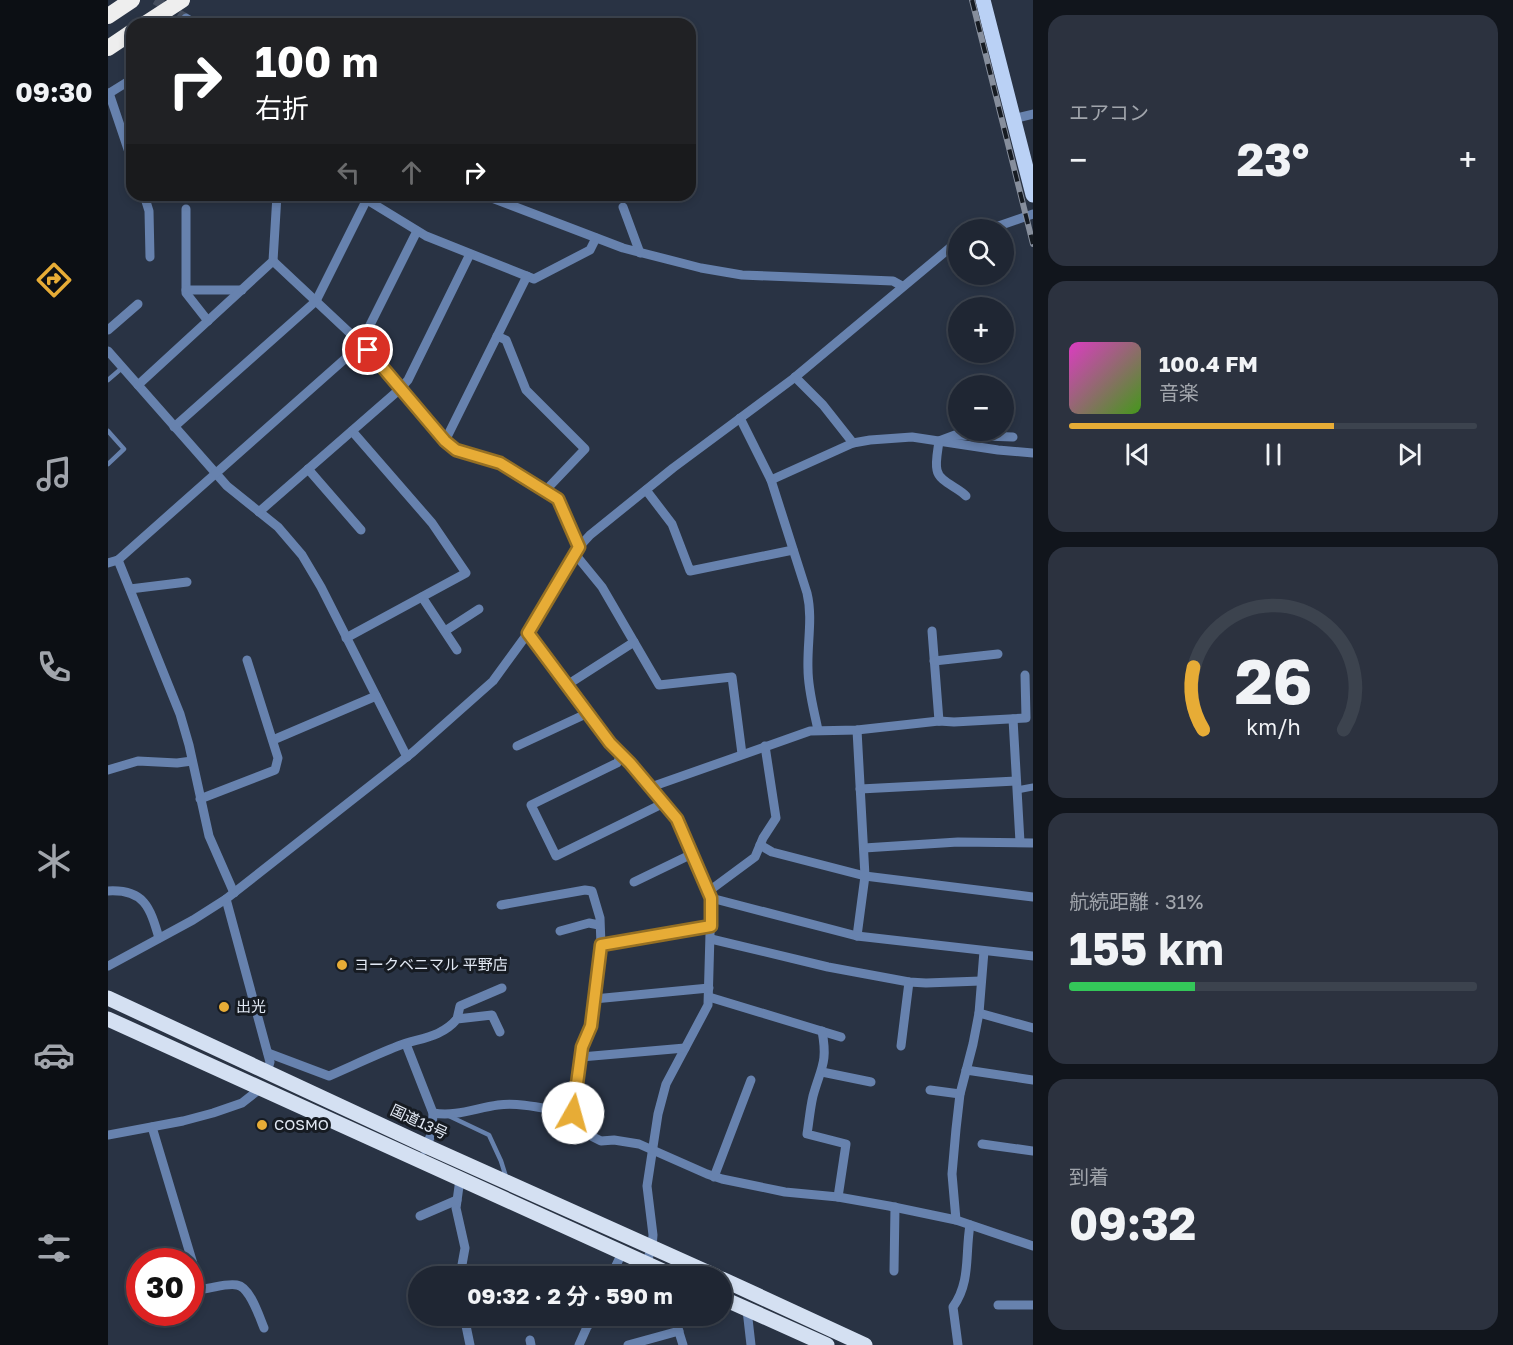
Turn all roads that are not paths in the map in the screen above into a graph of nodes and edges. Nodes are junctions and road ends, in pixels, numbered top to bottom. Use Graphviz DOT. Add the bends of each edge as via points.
graph roads {
  1 [pos="132,0"];
  2 [pos="182,0"];
  3 [pos="983,0"];
  4 [pos="108,16"];
  5 [pos="154,18"];
  6 [pos="126,36"];
  7 [pos="108,48"];
  8 [pos="126,83"];
  9 [pos="108,94"];
  10 [pos="1033,114"];
  11 [pos="1013,119"];
  12 [pos="126,144"];
  13 [pos="1033,195"];
  14 [pos="146,201"];
  15 [pos="276,201"];
  16 [pos="363,201"];
  17 [pos="371,201"];
  18 [pos="500,201"];
  19 [pos="623,207"];
  20 [pos="186,209"];
  21 [pos="1033,214"];
  22 [pos="1014,221"];
  23 [pos="417,231"];
  24 [pos="596,238"];
  25 [pos="948,249"];
  26 [pos="640,253"];
  27 [pos="470,254"];
  28 [pos="150,257"];
  29 [pos="273,261"];
  30 [pos="527,276"];
  31 [pos="902,286"];
  32 [pos="186,290"];
  33 [pos="242,290"];
  34 [pos="316,301"];
  35 [pos="138,304"];
  36 [pos="208,321"];
  37 [pos="108,330"];
  38 [pos="497,336"];
  39 [pos="361,343"];
  40 [pos="108,351"];
  41 [pos="123,368"];
  42 [pos="795,377"];
  43 [pos="108,380"];
  44 [pos="138,385"];
  45 [pos="400,389"];
  46 [pos="740,418"];
  47 [pos="174,427"];
  48 [pos="108,431"];
  49 [pos="352,431"];
  50 [pos="948,438"];
  51 [pos="445,441"];
  52 [pos="939,441"];
  53 [pos="853,443"];
  54 [pos="1033,453"];
  55 [pos="108,464"];
  56 [pos="308,469"];
  57 [pos="215,472"];
  58 [pos="771,480"];
  59 [pos="646,490"];
  60 [pos="546,491"];
  61 [pos="966,496"];
  62 [pos="259,512"];
  63 [pos="361,530"];
  64 [pos="793,550"];
  65 [pos="577,551"];
  66 [pos="118,560"];
  67 [pos="108,563"];
  68 [pos="187,582"];
  69 [pos="130,589"];
  70 [pos="422,597"];
  71 [pos="478,609"];
  72 [pos="445,631"];
  73 [pos="932,631"];
  74 [pos="528,633"];
  75 [pos="346,638"];
  76 [pos="634,642"];
  77 [pos="457,650"];
  78 [pos="998,654"];
  79 [pos="247,660"];
  80 [pos="934,661"];
  81 [pos="1025,675"];
  82 [pos="567,685"];
  83 [pos="376,696"];
  84 [pos="588,713"];
  85 [pos="1013,719"];
  86 [pos="939,721"];
  87 [pos="818,730"];
  88 [pos="857,730"];
  89 [pos="273,740"];
  90 [pos="516,746"];
  91 [pos="765,746"];
  92 [pos="742,754"];
  93 [pos="622,755"];
  94 [pos="407,757"];
  95 [pos="192,761"];
  96 [pos="108,770"];
  97 [pos="1017,785"];
  98 [pos="651,787"];
  99 [pos="1033,787"];
  100 [pos="860,789"];
  101 [pos="200,799"];
  102 [pos="664,803"];
  103 [pos="1020,842"];
  104 [pos="1033,843"];
  105 [pos="760,845"];
  106 [pos="864,848"];
  107 [pos="692,854"];
  108 [pos="865,876"];
  109 [pos="634,882"];
  110 [pos="108,891"];
  111 [pos="710,894"];
  112 [pos="230,896"];
  113 [pos="1033,897"];
  114 [pos="501,905"];
  115 [pos="599,925"];
  116 [pos="711,926"];
  117 [pos="560,931"];
  118 [pos="857,936"];
  119 [pos="159,938"];
  120 [pos="711,939"];
  121 [pos="601,945"];
  122 [pos="984,951"];
  123 [pos="1033,956"];
  124 [pos="108,966"];
  125 [pos="981,981"];
  126 [pos="909,982"];
  127 [pos="502,988"];
  128 [pos="709,992"];
  129 [pos="108,998"];
  130 [pos="594,999"];
  131 [pos="979,1013"];
  132 [pos="108,1019"];
  133 [pos="457,1019"];
  134 [pos="1033,1028"];
  135 [pos="822,1031"];
  136 [pos="500,1032"];
  137 [pos="841,1036"];
  138 [pos="406,1044"];
  139 [pos="901,1046"];
  140 [pos="685,1048"];
  141 [pos="268,1053"];
  142 [pos="581,1057"];
  143 [pos="966,1070"];
  144 [pos="267,1072"];
  145 [pos="822,1072"];
  146 [pos="751,1080"];
  147 [pos="1033,1080"];
  148 [pos="871,1083"];
  149 [pos="261,1088"];
  150 [pos="930,1090"];
  151 [pos="960,1094"];
  152 [pos="434,1113"];
  153 [pos="573,1113"];
  154 [pos="449,1116"];
  155 [pos="152,1127"];
  156 [pos="108,1136"];
  157 [pos="982,1144"];
  158 [pos="651,1151"];
  159 [pos="1033,1151"];
  160 [pos="424,1153"];
  161 [pos="714,1177"];
  162 [pos="460,1179"];
  163 [pos="508,1182"];
  164 [pos="838,1197"];
  165 [pos="457,1200"];
  166 [pos="895,1207"];
  167 [pos="420,1216"];
  168 [pos="956,1220"];
  169 [pos="970,1225"];
  170 [pos="1033,1246"];
  171 [pos="652,1247"];
  172 [pos="622,1253"];
  173 [pos="646,1264"];
  174 [pos="462,1266"];
  175 [pos="616,1266"];
  176 [pos="650,1266"];
  177 [pos="694,1266"];
  178 [pos="894,1271"];
  179 [pos="732,1284"];
  180 [pos="732,1303"];
  181 [pos="998,1305"];
  182 [pos="1033,1305"];
  183 [pos="747,1310"];
  184 [pos="466,1326"];
  185 [pos="588,1326"];
  186 [pos="677,1326"];
  187 [pos="264,1328"];
  188 [pos="679,1331"];
  189 [pos="470,1345"];
  190 [pos="579,1345"];
  191 [pos="628,1345"];
  192 [pos="683,1345"];
  193 [pos="751,1345"];
  194 [pos="827,1345"];
  195 [pos="865,1345"];
  196 [pos="958,1345"];
  1 -- 4 [label="highway"];
  2 -- 5 [label="highway"];
  3 -- 11 [label="main road"];
  6 -- 7 [label="highway"];
  8 -- 9 [label="street"];
  9 -- 12 [label="street"];
  10 -- 11 [label="street"];
  11 -- 13 [label="main road"];
  14 -- 28 [label="street"];
  15 -- 29 [label="street"];
  16 -- 34 [label="street"];
  17 -- 23 [label="street"];
  18 -- 24 [label="street"];
  19 -- 26 [label="street"];
  20 -- 32 [label="street"];
  21 -- 22 [label="street"];
  23 -- 27 [label="street"];
  23 -- 39 [label="street"];
  24 -- 26 [label="street"];
  24 -- 30 [label="street" via="590,250 534,279"];
  25 -- 31 [label="street"];
  26 -- 31 [label="street" via="742,275 893,281"];
  27 -- 30 [label="street"];
  27 -- 45 [label="street"];
  29 -- 33 [label="street"];
  29 -- 34 [label="street"];
  30 -- 38 [label="street"];
  31 -- 42 [label="street"];
  32 -- 33 [label="street"];
  32 -- 36 [label="street"];
  33 -- 36 [label="street"];
  34 -- 39 [label="street"];
  34 -- 47 [label="street"];
  35 -- 37 [label="street"];
  36 -- 44 [label="street"];
  38 -- 51 [label="street"];
  38 -- 60 [label="street" via="506,340 526,390 585,449"];
  39 -- 45 [label="street"];
  39 -- 57 [label="street"];
  40 -- 41 [label="street"];
  41 -- 43 [label="lane"];
  41 -- 44 [label="street"];
  42 -- 46 [label="street"];
  42 -- 53 [label="street"];
  44 -- 47 [label="street"];
  45 -- 49 [label="street"];
  45 -- 51 [label="street"];
  46 -- 58 [label="street"];
  46 -- 59 [label="street"];
  47 -- 57 [label="street"];
  48 -- 55 [label="lane" via="124,449"];
  49 -- 56 [label="street"];
  49 -- 70 [label="street" via="432,523 466,573"];
  50 -- 52 [label="street"];
  51 -- 60 [label="street" via="456,450 500,463"];
  52 -- 53 [label="street" via="912,437"];
  52 -- 54 [label="street"];
  52 -- 61 [label="street" via="936,470 940,478"];
  53 -- 58 [label="street"];
  56 -- 62 [label="street"];
  56 -- 63 [label="street"];
  57 -- 62 [label="street"];
  57 -- 66 [label="street"];
  58 -- 64 [label="street"];
  59 -- 64 [label="street" via="672,524 690,571"];
  59 -- 65 [label="street"];
  60 -- 65 [label="street" via="558,499"];
  62 -- 75 [label="street" via="302,555"];
  64 -- 87 [label="street" via="811,608 809,685"];
  65 -- 74 [label="street"];
  65 -- 76 [label="street"];
  66 -- 67 [label="street"];
  66 -- 69 [label="street"];
  68 -- 69 [label="street"];
  69 -- 95 [label="street" via="180,714"];
  70 -- 72 [label="street"];
  70 -- 75 [label="street"];
  71 -- 72 [label="street"];
  72 -- 77 [label="street"];
  73 -- 80 [label="street"];
  74 -- 82 [label="street"];
  74 -- 94 [label="street" via="493,681"];
  75 -- 83 [label="street"];
  76 -- 82 [label="street"];
  76 -- 92 [label="street" via="659,685 732,677"];
  78 -- 80 [label="street"];
  79 -- 89 [label="street"];
  80 -- 86 [label="street"];
  81 -- 85 [label="street" via="1026,718"];
  82 -- 84 [label="street"];
  83 -- 89 [label="street"];
  83 -- 94 [label="street"];
  84 -- 90 [label="street"];
  84 -- 93 [label="street"];
  85 -- 86 [label="street"];
  85 -- 97 [label="street"];
  86 -- 88 [label="street"];
  87 -- 88 [label="street"];
  87 -- 91 [label="street"];
  88 -- 100 [label="street"];
  89 -- 101 [label="street" via="278,758 275,770"];
  91 -- 92 [label="street"];
  91 -- 105 [label="street" via="776,818"];
  92 -- 98 [label="street"];
  93 -- 98 [label="street"];
  93 -- 102 [label="street" via="617,763 531,805 556,856"];
  94 -- 112 [label="street"];
  95 -- 96 [label="street" via="138,761"];
  95 -- 101 [label="street"];
  97 -- 99 [label="street"];
  97 -- 100 [label="street"];
  97 -- 103 [label="street"];
  98 -- 102 [label="street"];
  100 -- 106 [label="street"];
  101 -- 112 [label="street" via="208,836"];
  102 -- 107 [label="street" via="677,819"];
  103 -- 104 [label="street"];
  103 -- 106 [label="street"];
  105 -- 108 [label="street" via="772,852"];
  105 -- 111 [label="street" via="750,862"];
  106 -- 108 [label="street"];
  107 -- 109 [label="street"];
  107 -- 111 [label="street"];
  108 -- 113 [label="street"];
  108 -- 118 [label="street"];
  110 -- 119 [label="street" via="138,896 148,907"];
  111 -- 116 [label="street"];
  111 -- 118 [label="street"];
  112 -- 119 [label="street"];
  112 -- 141 [label="street"];
  114 -- 115 [label="street" via="592,891"];
  115 -- 117 [label="street" via="589,923"];
  115 -- 121 [label="street"];
  116 -- 120 [label="street"];
  116 -- 121 [label="street"];
  118 -- 122 [label="street"];
  119 -- 124 [label="street"];
  120 -- 126 [label="street"];
  120 -- 128 [label="street"];
  121 -- 130 [label="street"];
  122 -- 123 [label="street"];
  122 -- 125 [label="street"];
  125 -- 126 [label="street"];
  125 -- 131 [label="street"];
  126 -- 139 [label="street"];
  127 -- 133 [label="street" via="460,1006"];
  128 -- 130 [label="street"];
  128 -- 135 [label="street"];
  128 -- 140 [label="street" via="708,1005"];
  129 -- 144 [label="highway, 国道13号"];
  130 -- 142 [label="street"];
  131 -- 134 [label="street"];
  131 -- 143 [label="street"];
  132 -- 149 [label="highway, 国道13号"];
  133 -- 136 [label="street" via="492,1015"];
  133 -- 138 [label="street" via="450,1028"];
  135 -- 137 [label="street"];
  135 -- 145 [label="street" via="826,1051"];
  138 -- 141 [label="street" via="329,1076"];
  138 -- 152 [label="street"];
  140 -- 142 [label="street"];
  140 -- 158 [label="street" via="666,1084"];
  141 -- 144 [label="street"];
  142 -- 153 [label="street"];
  143 -- 147 [label="street"];
  143 -- 151 [label="street"];
  144 -- 160 [label="highway, 国道13号"];
  145 -- 148 [label="street"];
  145 -- 164 [label="street" via="813,1096 807,1134 846,1144"];
  146 -- 161 [label="street"];
  149 -- 155 [label="street" via="242,1103 183,1122"];
  149 -- 160 [label="highway, 国道13号"];
  150 -- 151 [label="street"];
  151 -- 168 [label="street" via="952,1174"];
  152 -- 154 [label="street"];
  152 -- 160 [label="street"];
  153 -- 154 [label="street" via="508,1105"];
  153 -- 158 [label="street" via="592,1137 639,1144"];
  154 -- 163 [label="lane" via="489,1135"];
  155 -- 156 [label="street"];
  155 -- 187 [label="street" via="200,1287 241,1286 253,1301"];
  157 -- 159 [label="street"];
  158 -- 161 [label="street"];
  158 -- 171 [label="street" via="647,1186"];
  160 -- 162 [label="highway, 国道13号"];
  160 -- 163 [label="highway, 国道13号"];
  161 -- 164 [label="street" via="785,1192"];
  162 -- 165 [label="street"];
  162 -- 172 [label="highway, 国道13号"];
  163 -- 171 [label="highway, 国道13号"];
  164 -- 166 [label="street"];
  165 -- 167 [label="street"];
  165 -- 174 [label="street" via="465,1248"];
  166 -- 168 [label="street"];
  166 -- 178 [label="street"];
  168 -- 169 [label="street"];
  169 -- 170 [label="street"];
  169 -- 196 [label="street" via="967,1276 953,1307"];
  171 -- 173 [label="street"];
  171 -- 177 [label="highway, 国道13号"];
  172 -- 173 [label="highway, 国道13号"];
  172 -- 175 [label="street"];
  173 -- 176 [label="highway, 国道13号"];
  179 -- 195 [label="highway"];
  180 -- 183 [label="highway"];
  181 -- 182 [label="street"];
  183 -- 193 [label="street"];
  183 -- 194 [label="highway"];
  184 -- 189 [label="street"];
  185 -- 190 [label="street"];
  186 -- 188 [label="street"];
  188 -- 191 [label="street"];
  188 -- 192 [label="street"];
}
